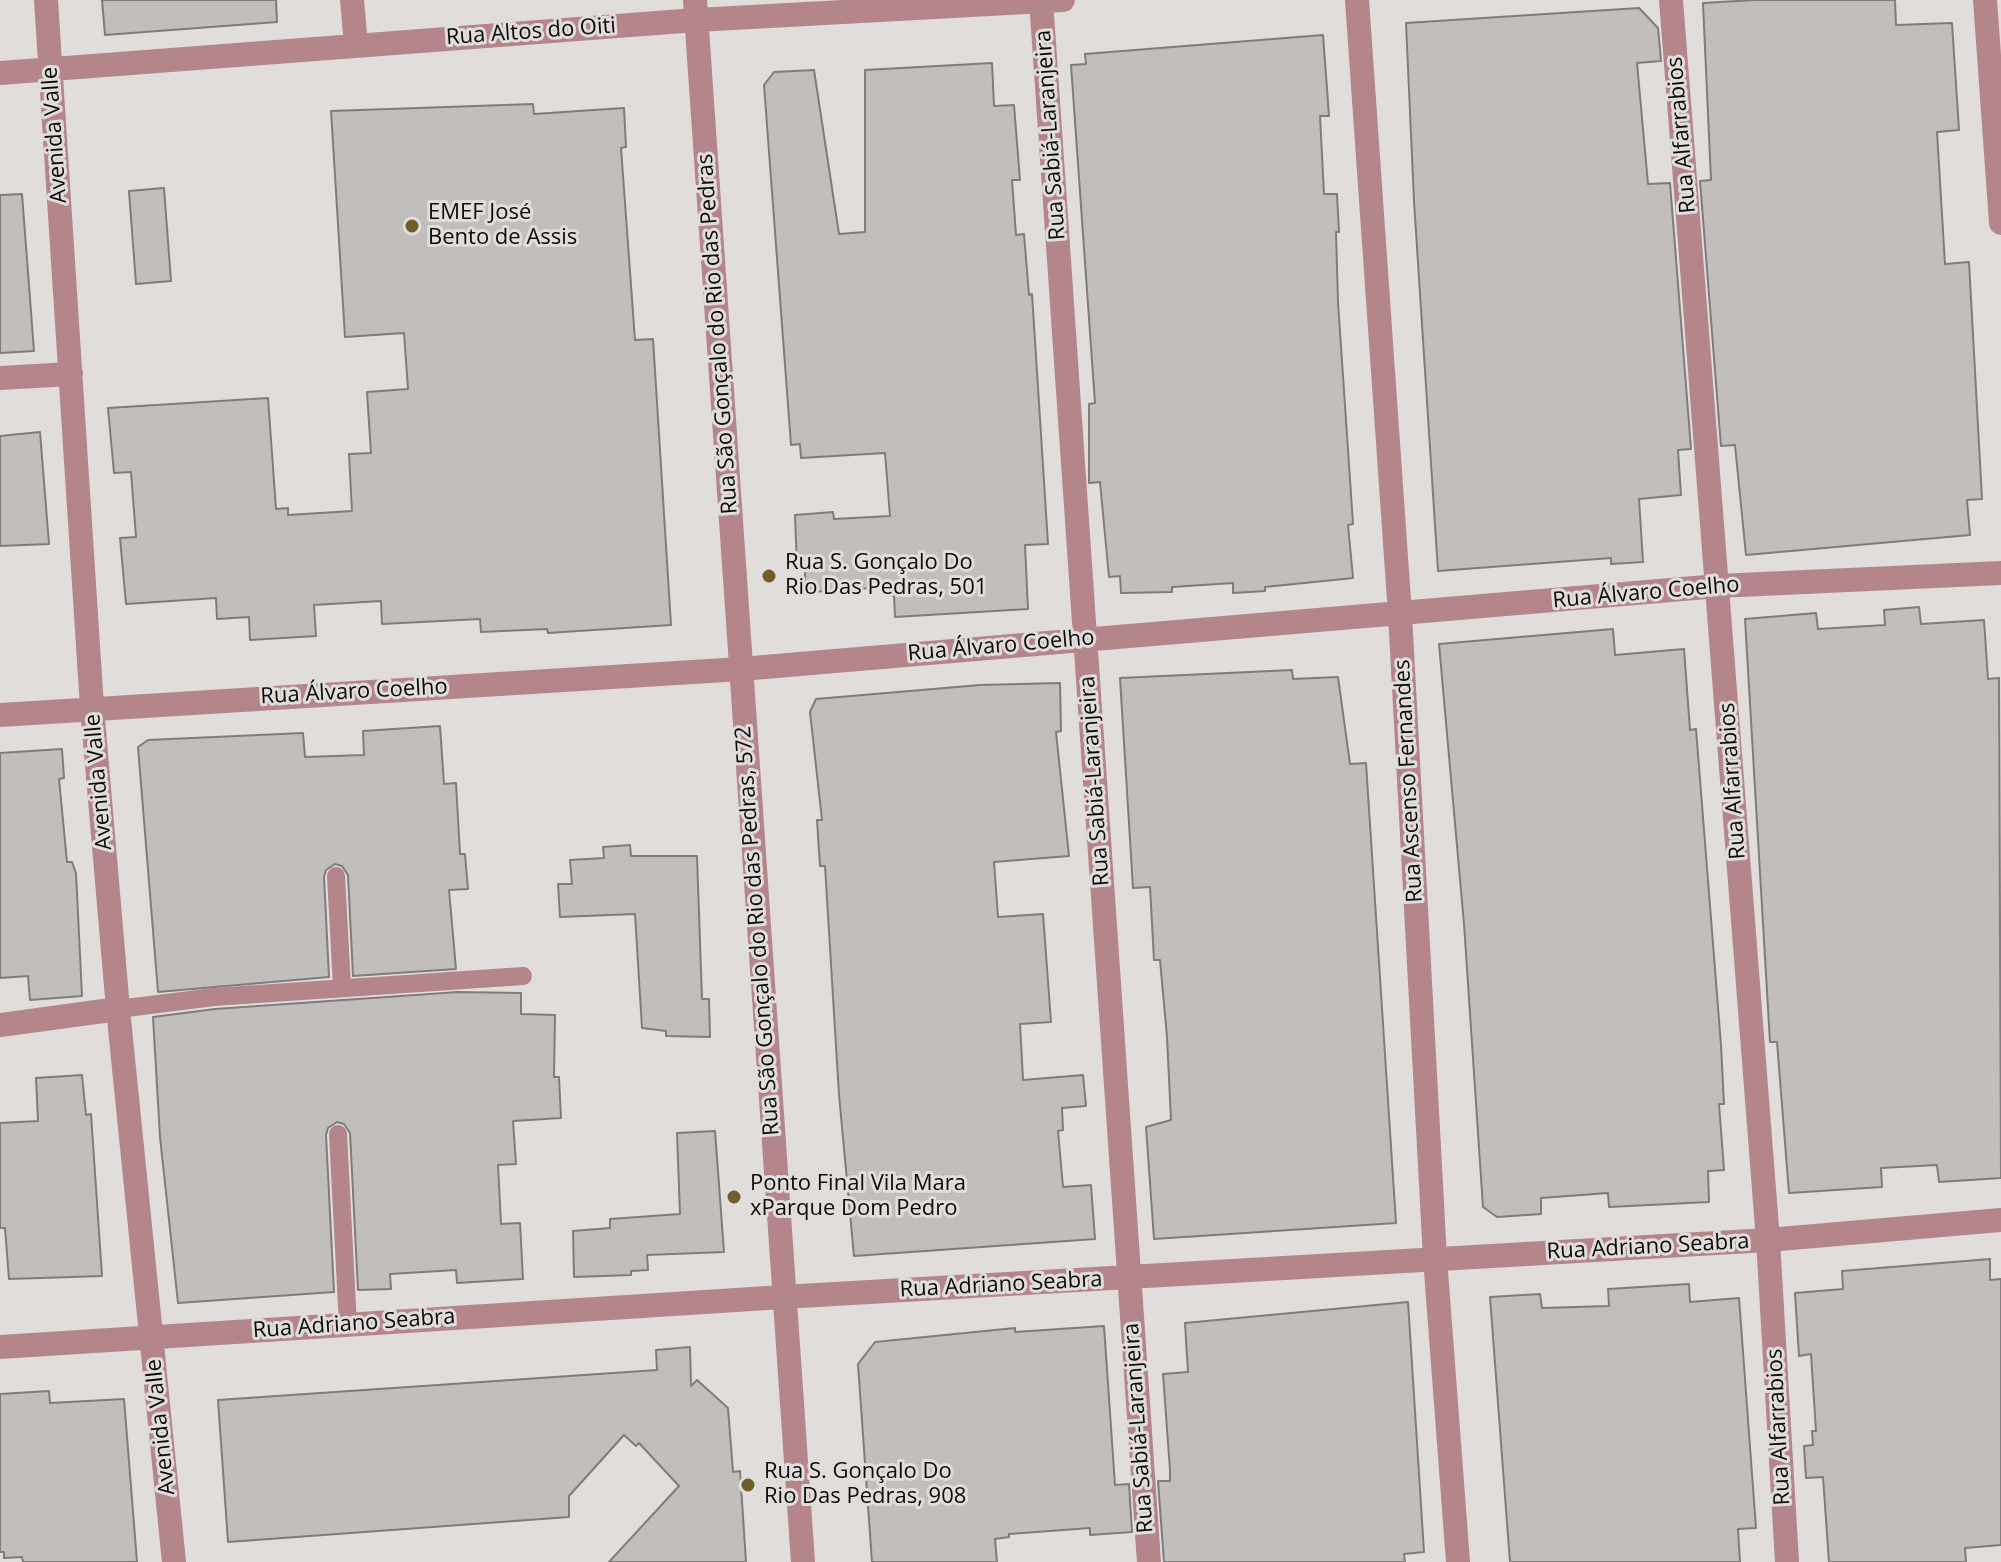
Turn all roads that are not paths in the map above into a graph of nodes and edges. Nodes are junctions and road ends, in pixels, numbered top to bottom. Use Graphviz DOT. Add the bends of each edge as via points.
graph roads {
  1 [pos="46,0"];
  2 [pos="352,0"];
  3 [pos="1049,0"];
  4 [pos="1357,0"];
  5 [pos="1671,0"];
  6 [pos="1985,0"];
  7 [pos="696,10"];
  8 [pos="356,45"];
  9 [pos="51,70"];
  10 [pos="0,73"];
  11 [pos="2001,223"];
  12 [pos="71,374"];
  13 [pos="0,378"];
  14 [pos="2001,573"];
  15 [pos="1718,586"];
  16 [pos="1400,614"];
  17 [pos="1085,639"];
  18 [pos="741,669"];
  19 [pos="92,707"];
  20 [pos="0,715"];
  21 [pos="336,876"];
  22 [pos="523,976"];
  23 [pos="342,987"];
  24 [pos="118,1009"];
  25 [pos="0,1025"];
  26 [pos="338,1134"];
  27 [pos="2001,1220"];
  28 [pos="1768,1240"];
  29 [pos="1435,1258"];
  30 [pos="1128,1278"];
  31 [pos="783,1297"];
  32 [pos="348,1325"];
  33 [pos="152,1337"];
  34 [pos="0,1347"];
  35 [pos="174,1562"];
  36 [pos="803,1562"];
  37 [pos="1149,1562"];
  38 [pos="1458,1562"];
  39 [pos="1787,1562"];
  1 -- 9 [label="street, Avenida Valle"];
  2 -- 8 [label="street"];
  3 -- 7 [label="street, Rua Altos do Oiti"];
  3 -- 17 [label="street, Rua Sabiá-Laranjeira"];
  4 -- 16 [label="street, Rua Ascenso Fernandes"];
  5 -- 15 [label="street, Rua Alfarrabios"];
  6 -- 11 [label="street"];
  7 -- 8 [label="street, Rua Altos do Oiti"];
  7 -- 18 [label="street, Rua São Gonçalo do Rio das Pedras"];
  8 -- 9 [label="street, Rua Altos do Oiti"];
  9 -- 10 [label="street, Rua Altos do Oiti"];
  9 -- 12 [label="street, Avenida Valle"];
  12 -- 13 [label="street"];
  12 -- 19 [label="street, Avenida Valle"];
  14 -- 15 [label="street, Rua Álvaro Coelho"];
  15 -- 16 [label="street, Rua Álvaro Coelho"];
  15 -- 28 [label="street, Rua Alfarrabios"];
  16 -- 17 [label="street, Rua Álvaro Coelho"];
  16 -- 29 [label="street, Rua Ascenso Fernandes"];
  17 -- 18 [label="street, Rua Álvaro Coelho"];
  17 -- 30 [label="street, Rua Sabiá-Laranjeira"];
  18 -- 19 [label="street, Rua Álvaro Coelho"];
  18 -- 31 [label="street, Rua São Gonçalo do Rio das Pedras, 572"];
  19 -- 20 [label="street, Rua Álvaro Coelho"];
  19 -- 24 [label="street, Avenida Valle"];
  21 -- 23 [label="lane"];
  22 -- 23 [label="lane"];
  23 -- 24 [label="lane"];
  24 -- 25 [label="street"];
  24 -- 33 [label="street, Avenida Valle"];
  26 -- 32 [label="lane"];
  27 -- 28 [label="street, Rua Adriano Seabra"];
  28 -- 29 [label="street, Rua Adriano Seabra"];
  28 -- 39 [label="street, Rua Alfarrabios"];
  29 -- 30 [label="street, Rua Adriano Seabra"];
  29 -- 38 [label="street, Rua Ascenso Fernandes"];
  30 -- 31 [label="street, Rua Adriano Seabra"];
  30 -- 37 [label="street, Rua Sabiá-Laranjeira"];
  31 -- 32 [label="street, Rua Adriano Seabra"];
  31 -- 36 [label="street"];
  32 -- 33 [label="street, Rua Adriano Seabra"];
  33 -- 34 [label="street, Rua Adriano Seabra"];
  33 -- 35 [label="street, Avenida Valle"];
}
